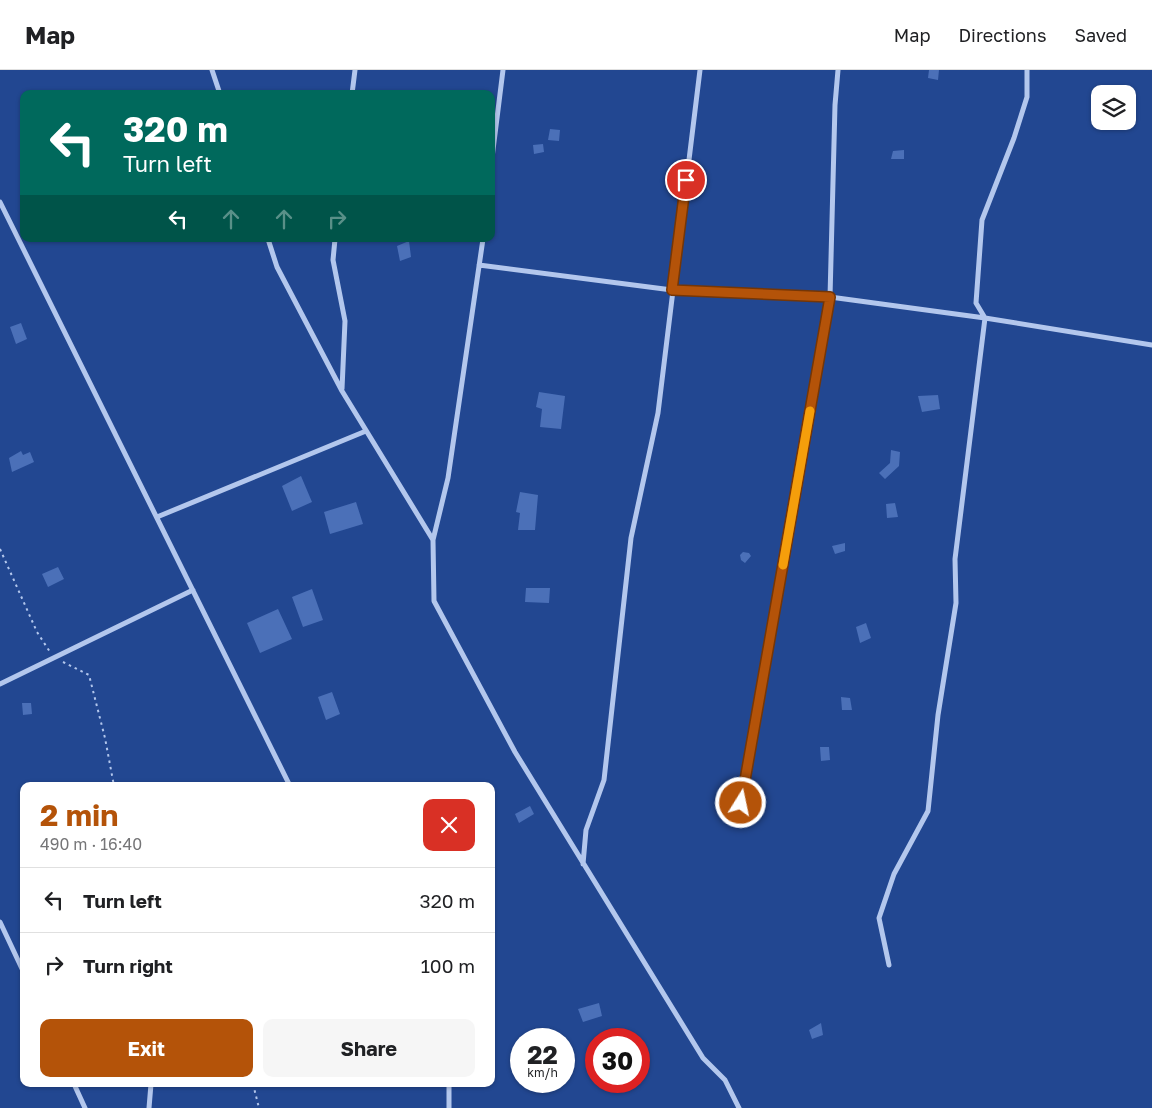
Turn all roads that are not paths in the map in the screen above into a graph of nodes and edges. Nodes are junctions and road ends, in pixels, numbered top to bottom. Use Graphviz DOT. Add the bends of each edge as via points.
graph roads {
  1 [pos="212,70"];
  2 [pos="355,70"];
  3 [pos="504,70"];
  4 [pos="700,70"];
  5 [pos="838,70"];
  6 [pos="1027,70"];
  7 [pos="219,90"];
  8 [pos="352,90"];
  9 [pos="495,136"];
  10 [pos="0,202"];
  11 [pos="269,242"];
  12 [pos="335,242"];
  13 [pos="483,242"];
  14 [pos="480,265"];
  15 [pos="672,290"];
  16 [pos="830,297"];
  17 [pos="985,318"];
  18 [pos="1152,344"];
  19 [pos="342,391"];
  20 [pos="366,431"];
  21 [pos="157,517"];
  22 [pos="433,540"];
  23 [pos="193,590"];
  24 [pos="0,684"];
  25 [pos="288,782"];
  26 [pos="738,823"];
  27 [pos="583,864"];
  28 [pos="0,922"];
  29 [pos="20,965"];
  30 [pos="889,965"];
  31 [pos="75,1087"];
  32 [pos="151,1087"];
  33 [pos="449,1087"];
  34 [pos="85,1108"];
  35 [pos="149,1108"];
  36 [pos="449,1108"];
  37 [pos="739,1108"];
  1 -- 7 [label="street"];
  2 -- 8 [label="street"];
  3 -- 9 [label="street"];
  4 -- 15 [label="street"];
  5 -- 16 [label="street"];
  6 -- 17 [label="street" via="1027,97 982,220 976,303"];
  10 -- 21 [label="street"];
  11 -- 19 [label="street" via="277,267"];
  12 -- 19 [label="street" via="333,260 345,321"];
  13 -- 14 [label="street"];
  14 -- 15 [label="street"];
  14 -- 22 [label="street" via="448,478"];
  15 -- 16 [label="street"];
  15 -- 27 [label="street" via="658,413 631,538 604,780 586,830"];
  16 -- 17 [label="street"];
  16 -- 26 [label="street"];
  17 -- 18 [label="street"];
  17 -- 30 [label="street" via="955,559 956,603 938,715 928,811 894,874 879,918"];
  19 -- 20 [label="street"];
  20 -- 21 [label="street"];
  20 -- 22 [label="street"];
  21 -- 23 [label="street"];
  22 -- 27 [label="street" via="434,601 515,752"];
  23 -- 24 [label="street"];
  23 -- 25 [label="street"];
  27 -- 37 [label="street" via="703,1058 724,1080"];
  28 -- 29 [label="street"];
  31 -- 34 [label="street"];
  32 -- 35 [label="street"];
  33 -- 36 [label="street"];
}
